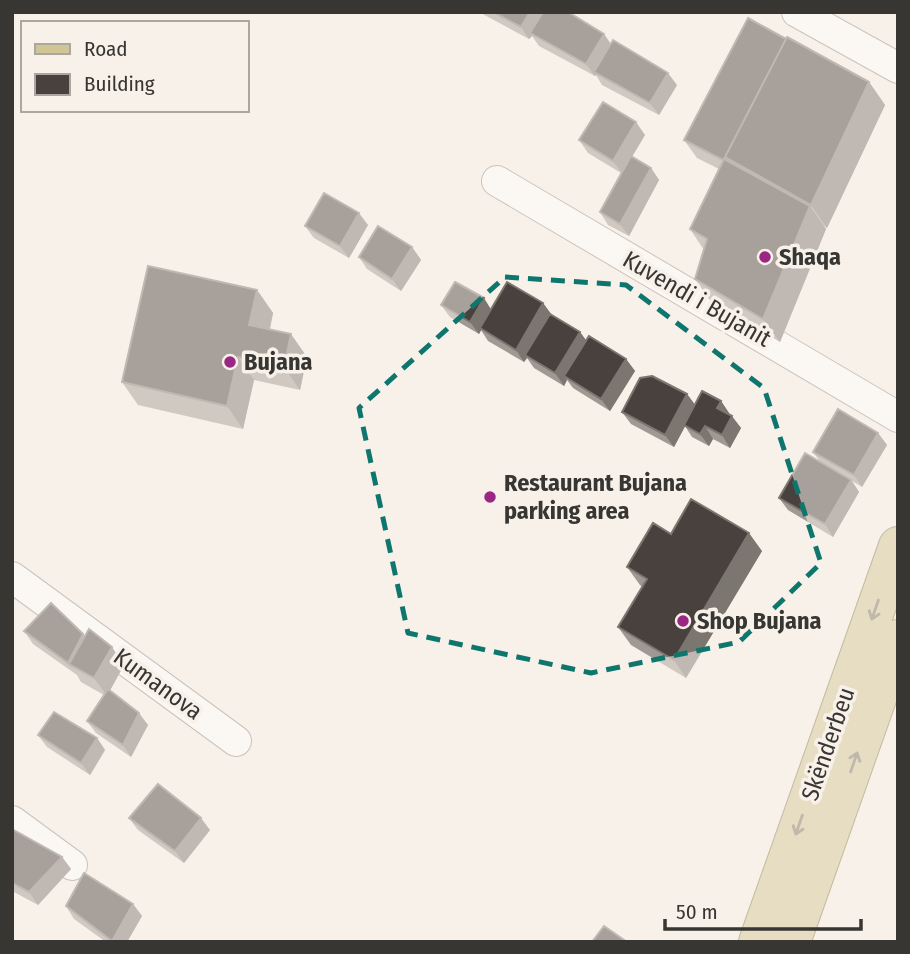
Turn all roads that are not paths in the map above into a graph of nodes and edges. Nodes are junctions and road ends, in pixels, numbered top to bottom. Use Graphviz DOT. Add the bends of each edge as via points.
graph roads {
  1 [pos="797,12"];
  2 [pos="898,68"];
  3 [pos="497,181"];
  4 [pos="898,417"];
  5 [pos="898,546"];
  6 [pos="12,577"];
  7 [pos="898,639"];
  8 [pos="236,741"];
  9 [pos="12,821"];
  10 [pos="72,865"];
  11 [pos="758,942"];
  12 [pos="791,942"];
  1 -- 2 [label="street"];
  3 -- 4 [label="street, Kuvendi i Bujanit"];
  5 -- 11 [label="main road, Skënderbeu, one-way"];
  6 -- 8 [label="street, Kumanova"];
  12 -- 7 [label="main road, Skënderbeu, one-way"];
  9 -- 10 [label="street"];
}
